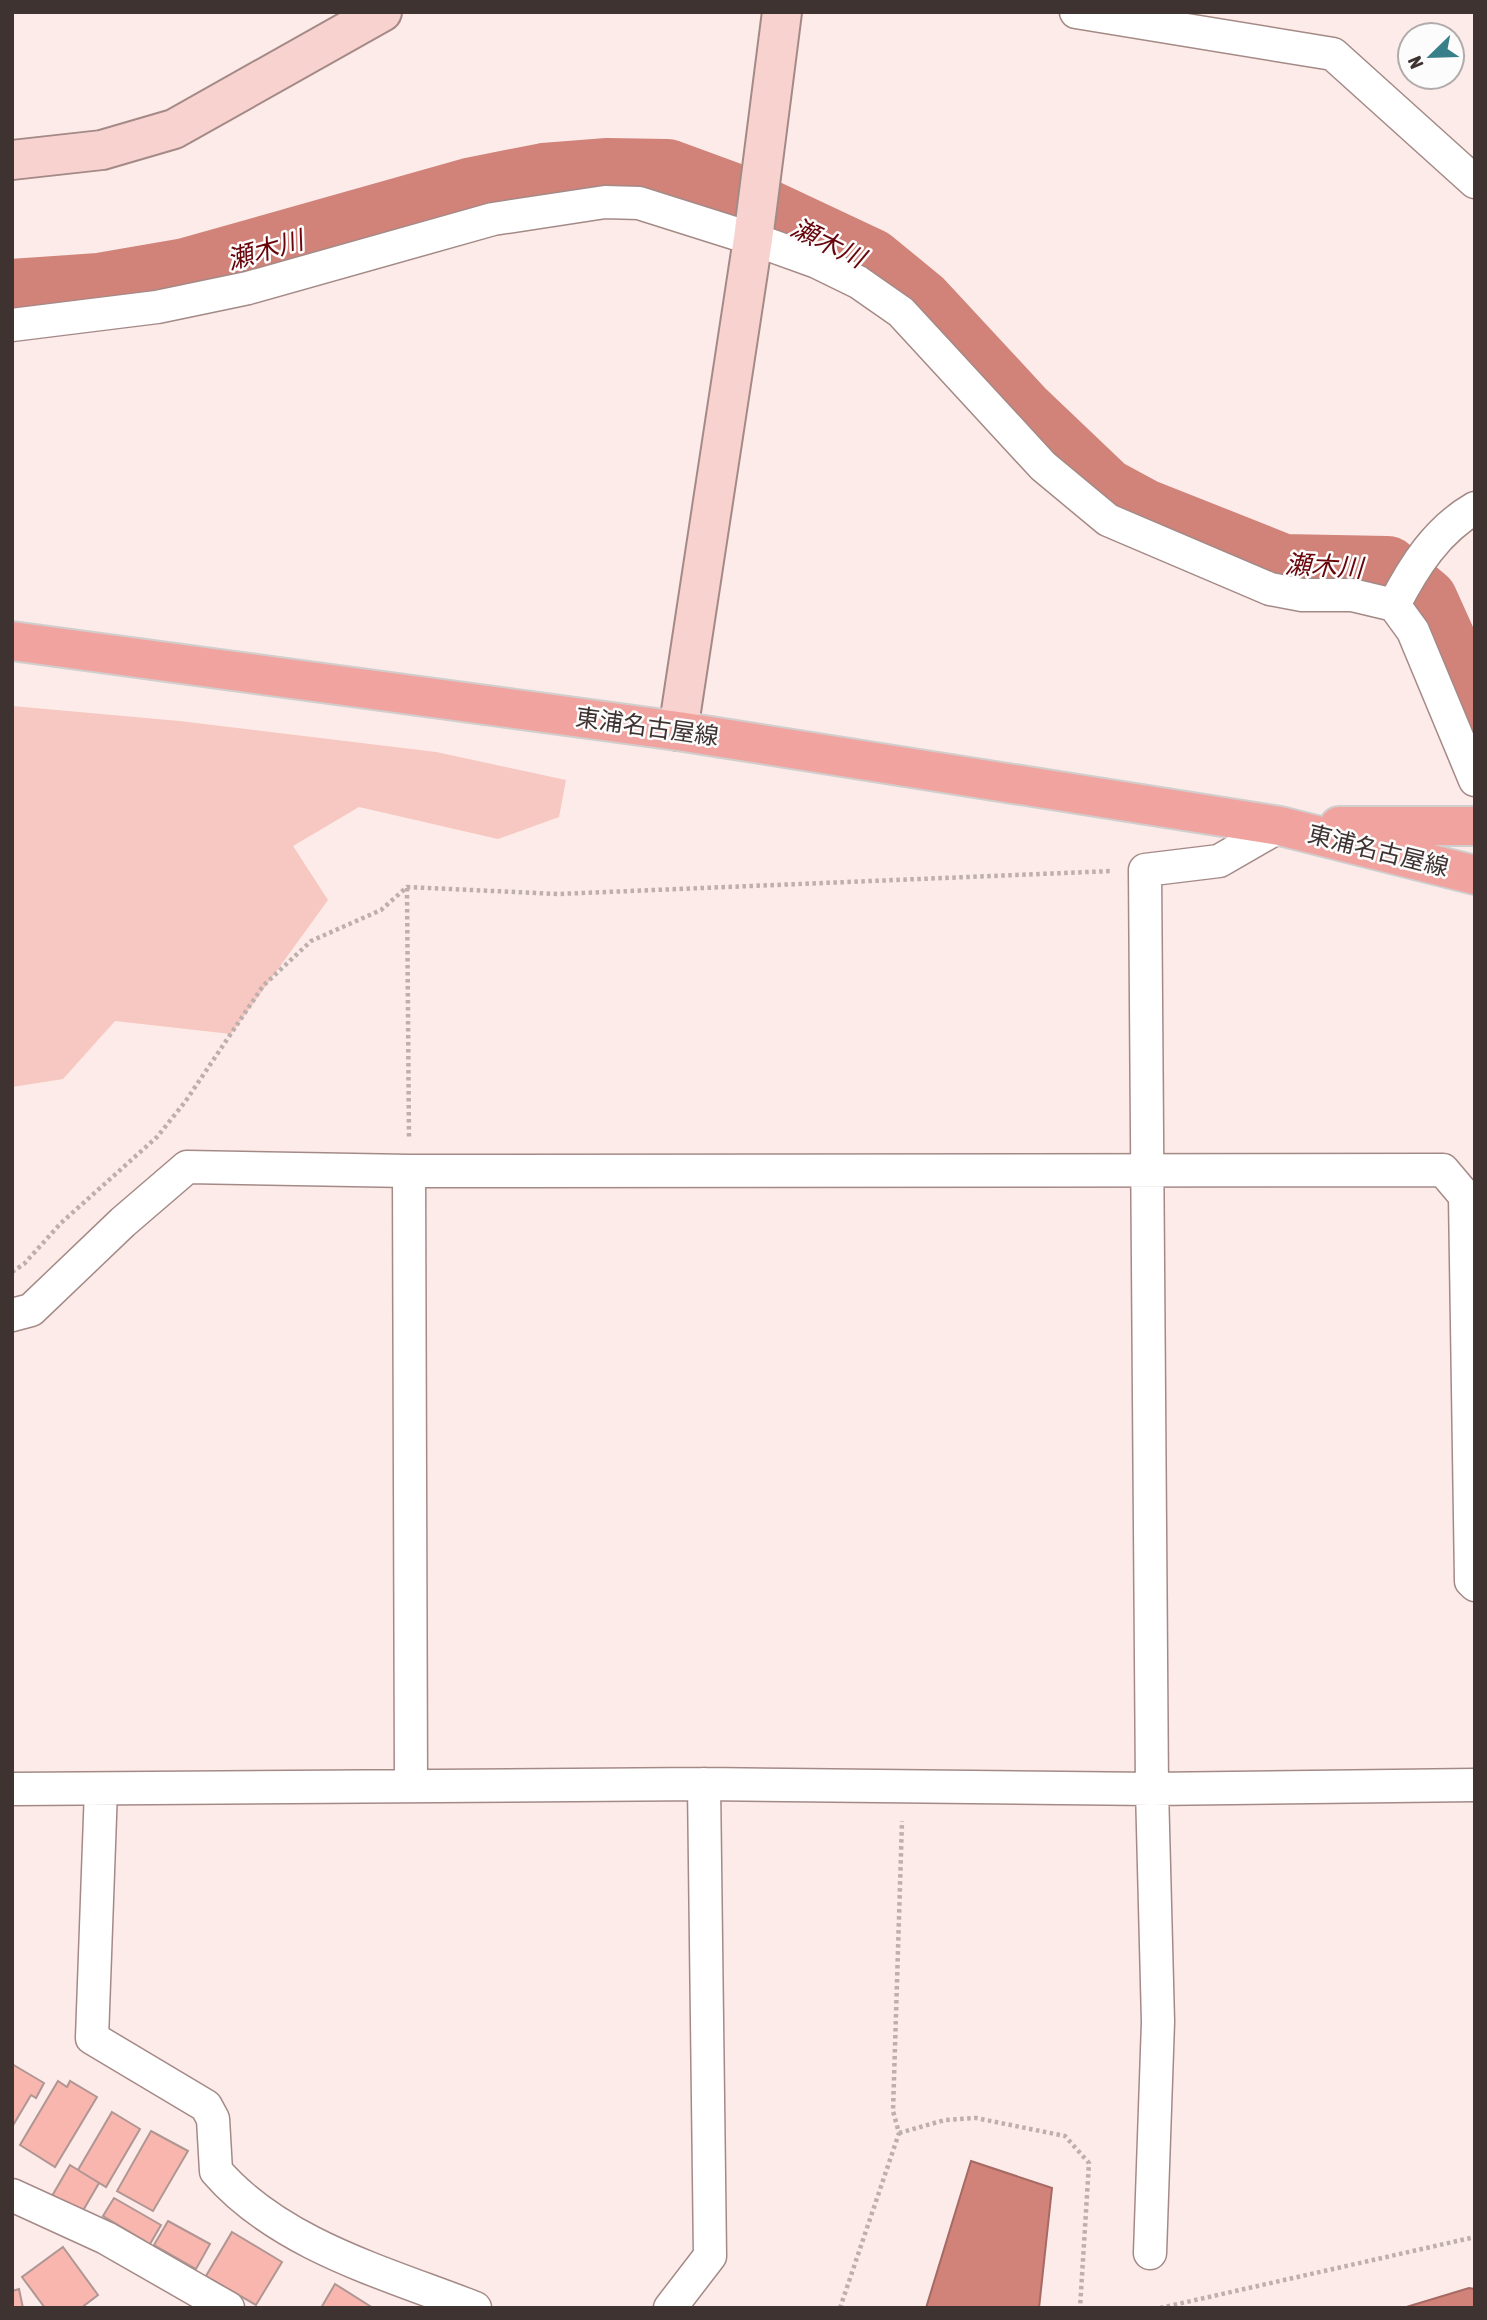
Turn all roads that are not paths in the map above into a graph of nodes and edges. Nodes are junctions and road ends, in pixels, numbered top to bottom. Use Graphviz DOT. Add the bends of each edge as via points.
graph roads {
  1 [pos="382,12"];
  2 [pos="782,12"];
  3 [pos="1076,12"];
  4 [pos="12,160"];
  5 [pos="1475,182"];
  6 [pos="753,229"];
  7 [pos="12,325"];
  8 [pos="1475,508"];
  9 [pos="1396,600"];
  10 [pos="12,641"];
  11 [pos="678,731"];
  12 [pos="1475,780"];
  13 [pos="1280,826"];
  14 [pos="1475,826"];
  15 [pos="1475,875"];
  16 [pos="1149,1170"];
  17 [pos="409,1171"];
  18 [pos="12,1315"];
  19 [pos="1475,1585"];
  20 [pos="704,1784"];
  21 [pos="411,1785"];
  22 [pos="1475,1785"];
  23 [pos="12,1789"];
  24 [pos="101,1789"];
  25 [pos="1152,1789"];
  26 [pos="12,2195"];
  27 [pos="1150,2253"];
  28 [pos="228,2308"];
  29 [pos="475,2308"];
  30 [pos="670,2308"];
  1 -- 4 [label="street" via="174,129 102,150"];
  2 -- 6 [label="street"];
  3 -- 5 [label="street" via="1334,54"];
  6 -- 7 [label="street" via="639,203 606,202 493,219 248,288 170,305"];
  6 -- 9 [label="street" via="858,282 901,312 1044,466 1108,520 1270,589"];
  6 -- 11 [label="street"];
  8 -- 9 [label="street" via="1456,519 1413,567"];
  9 -- 12 [label="street"];
  10 -- 11 [label="main road, 東浦名古屋線"];
  11 -- 13 [label="main road, 東浦名古屋線"];
  13 -- 14 [label="main road, 東浦名古屋線"];
  13 -- 15 [label="main road, 東浦名古屋線"];
  13 -- 16 [label="street" via="1219,861 1144,870"];
  16 -- 17 [label="street"];
  16 -- 19 [label="street" via="1443,1170 1465,1196 1471,1581"];
  16 -- 25 [label="street"];
  17 -- 18 [label="street" via="187,1167 31,1310"];
  17 -- 21 [label="street"];
  20 -- 21 [label="street"];
  20 -- 25 [label="street"];
  20 -- 30 [label="street" via="710,2256"];
  21 -- 24 [label="street"];
  22 -- 25 [label="street"];
  23 -- 24 [label="street"];
  24 -- 29 [label="street" via="92,2038 206,2106 214,2119 216,2171 251,2204 309,2242"];
  25 -- 27 [label="street" via="1158,2022"];
  26 -- 28 [label="street" via="106,2238"];
}
